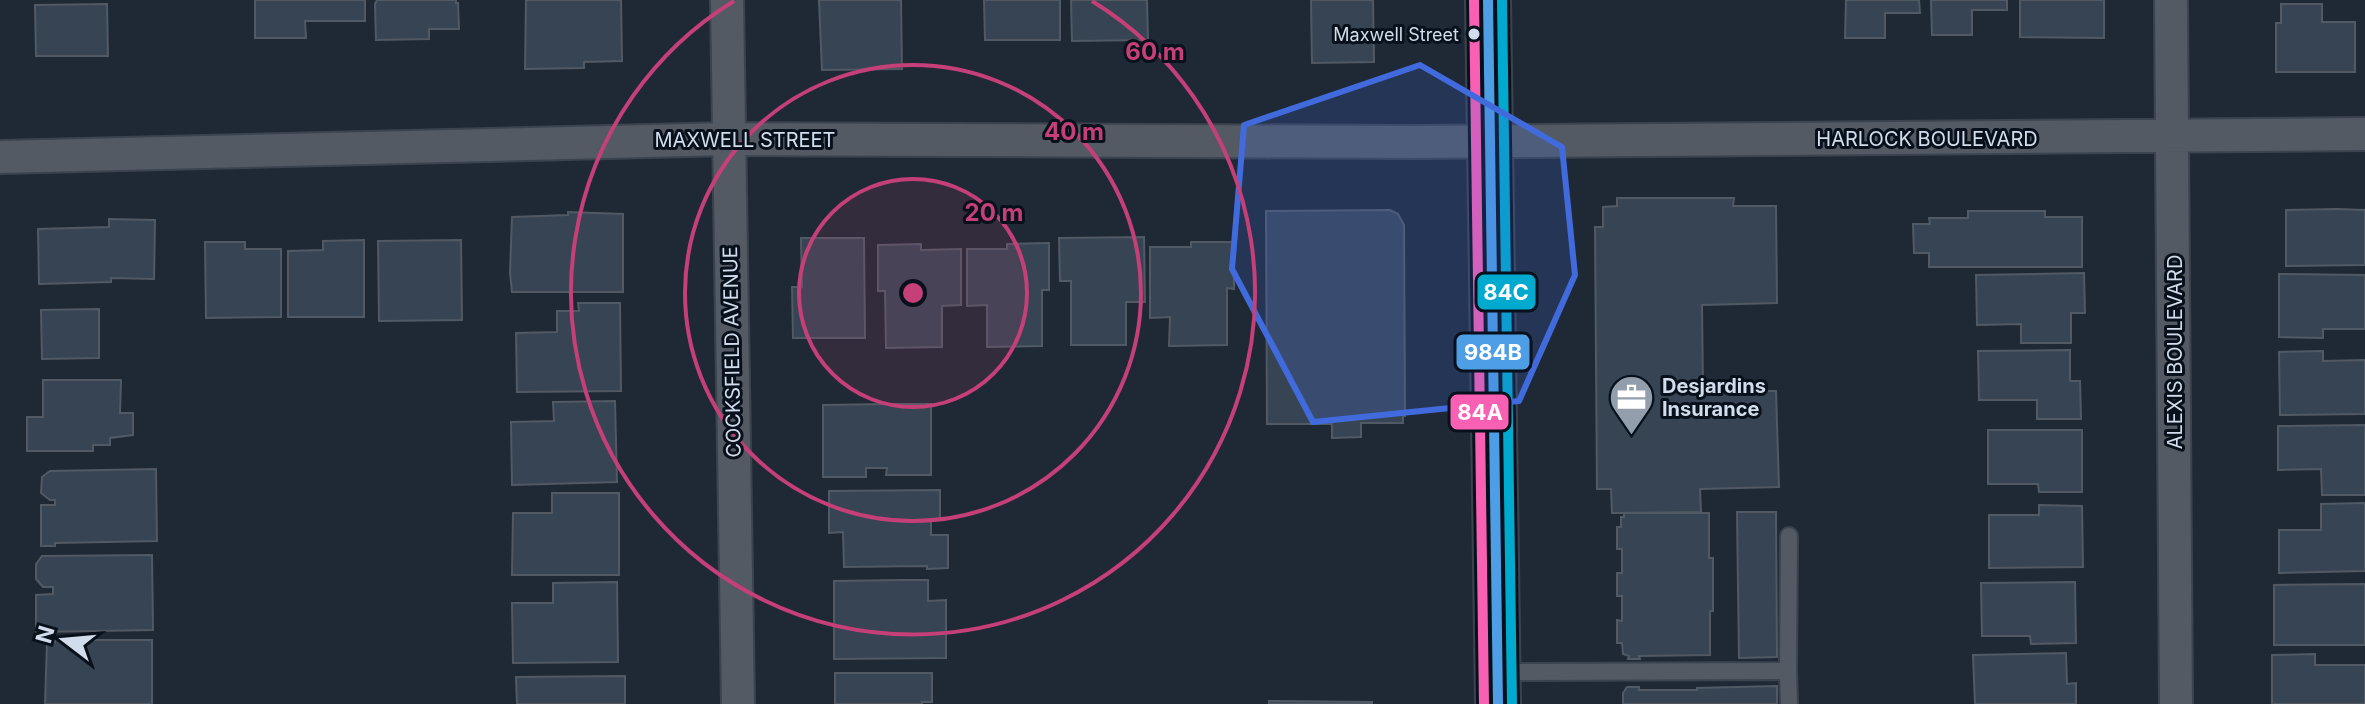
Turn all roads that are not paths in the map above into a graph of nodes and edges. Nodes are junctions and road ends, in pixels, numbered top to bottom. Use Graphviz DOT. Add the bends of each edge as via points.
graph roads {
  1 [pos="727,0"];
  2 [pos="1488,0"];
  3 [pos="2171,0"];
  4 [pos="2365,134"];
  5 [pos="2173,137"];
  6 [pos="728,139"];
  7 [pos="1489,142"];
  8 [pos="0,157"];
  9 [pos="1789,536"];
  10 [pos="1788,671"];
  11 [pos="1498,688"];
  12 [pos="738,704"];
  13 [pos="1789,704"];
  14 [pos="2176,704"];
  1 -- 6 [label="street, COCKSFIELD AVENUE"];
  2 -- 7 [label="main road"];
  3 -- 5 [label="street, ALEXIS BOULEVARD"];
  4 -- 5 [label="street, HARLOCK BOULEVARD"];
  5 -- 7 [label="street, HARLOCK BOULEVARD"];
  5 -- 14 [label="street, ALEXIS BOULEVARD"];
  6 -- 7 [label="street, MAXWELL STREET"];
  6 -- 8 [label="street, MAXWELL STREET"];
  6 -- 12 [label="street, COCKSFIELD AVENUE"];
  7 -- 11 [label="main road"];
  9 -- 10 [label="lane"];
  10 -- 11 [label="lane"];
  10 -- 13 [label="lane"];
}
